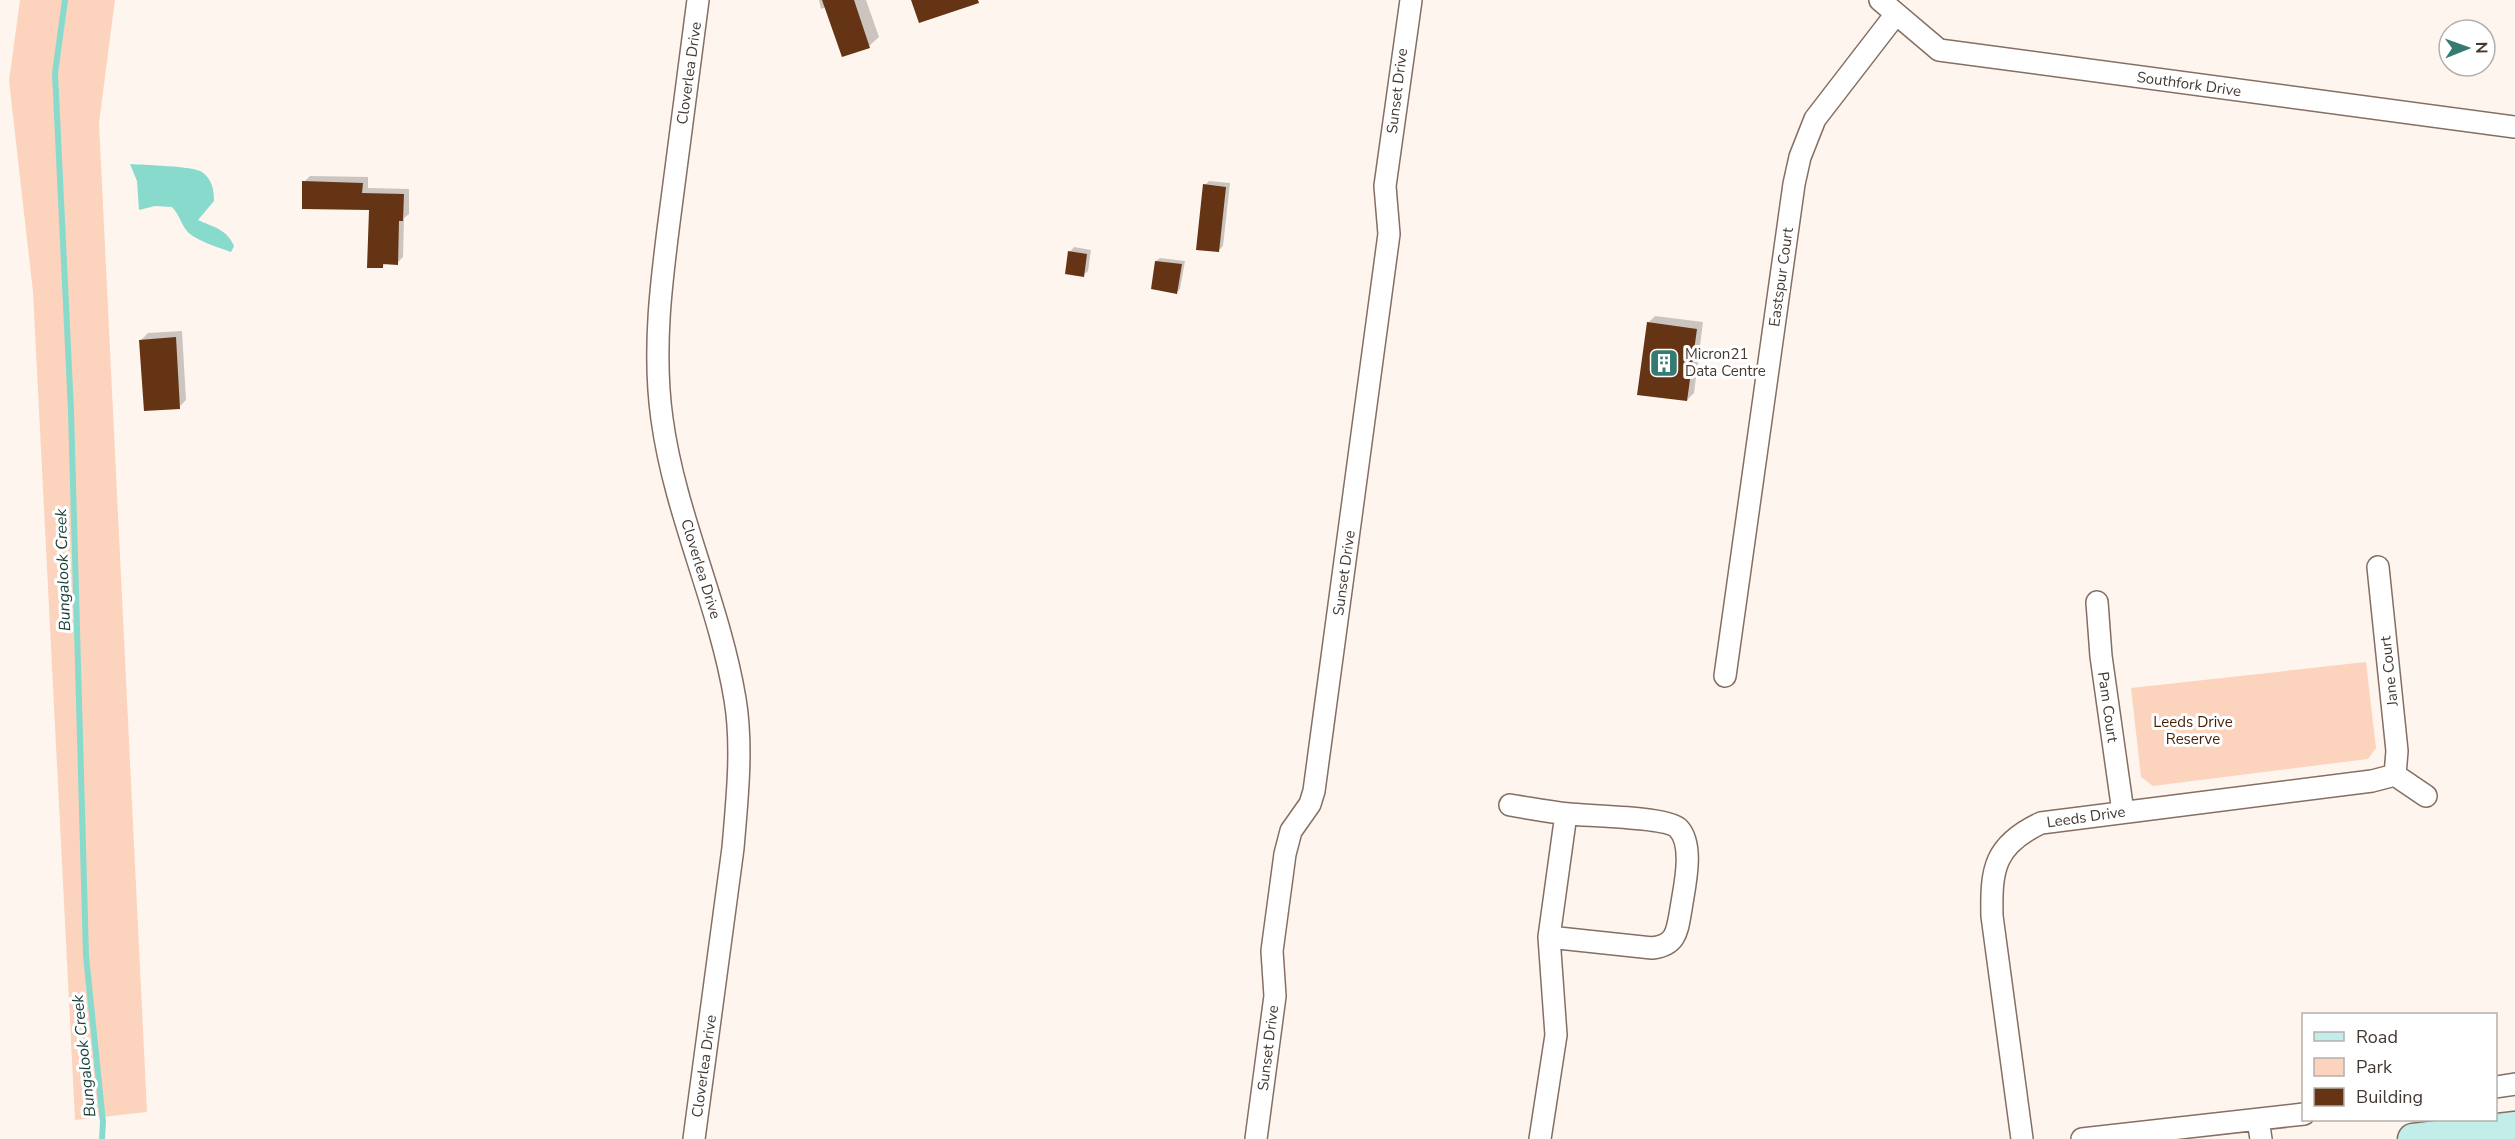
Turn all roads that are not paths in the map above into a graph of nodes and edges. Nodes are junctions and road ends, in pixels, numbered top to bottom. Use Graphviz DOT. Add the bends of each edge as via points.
graph roads {
  1 [pos="698,0"];
  2 [pos="1411,0"];
  3 [pos="1888,7"];
  4 [pos="2515,127"];
  5 [pos="2378,567"];
  6 [pos="2097,602"];
  7 [pos="1725,676"];
  8 [pos="2395,775"];
  9 [pos="2426,796"];
  10 [pos="1510,805"];
  11 [pos="2123,812"];
  12 [pos="1566,813"];
  13 [pos="1549,937"];
  14 [pos="2515,1084"];
  15 [pos="2497,1087"];
  16 [pos="2302,1115"];
  17 [pos="2515,1127"];
  18 [pos="2259,1129"];
  19 [pos="694,1139"];
  20 [pos="1256,1139"];
  21 [pos="1540,1139"];
  22 [pos="2022,1139"];
  23 [pos="2082,1139"];
  24 [pos="2413,1139"];
  1 -- 19 [label="street, Cloverlea Drive" via="661,291 658,375 671,468 726,654 735,702 738,753 732,848"];
  2 -- 20 [label="street, Sunset Drive" via="1385,186 1389,234 1316,779 1310,804 1291,831 1285,854 1272,951 1275,996"];
  3 -- 4 [label="street, Southfork Drive" via="1939,50"];
  3 -- 7 [label="street, Eastspur Court" via="1815,119 1800,157"];
  5 -- 8 [label="street, Jane Court" via="2397,751"];
  6 -- 11 [label="street, Pam Court"];
  8 -- 9 [label="street"];
  8 -- 11 [label="street, Leeds Drive"];
  10 -- 12 [label="street"];
  11 -- 22 [label="street, Leeds Drive" via="2041,823 2007,846 1997,862 1992,882 1992,916"];
  12 -- 13 [label="street"];
  12 -- 13 [label="street" via="1661,822 1678,829 1688,854 1683,892 1677,929 1673,940 1664,946"];
  13 -- 21 [label="street" via="1556,1035"];
  14 -- 15 [label="street"];
  16 -- 18 [label="street"];
  17 -- 24 [label="main road"];
  18 -- 23 [label="street"];
}
